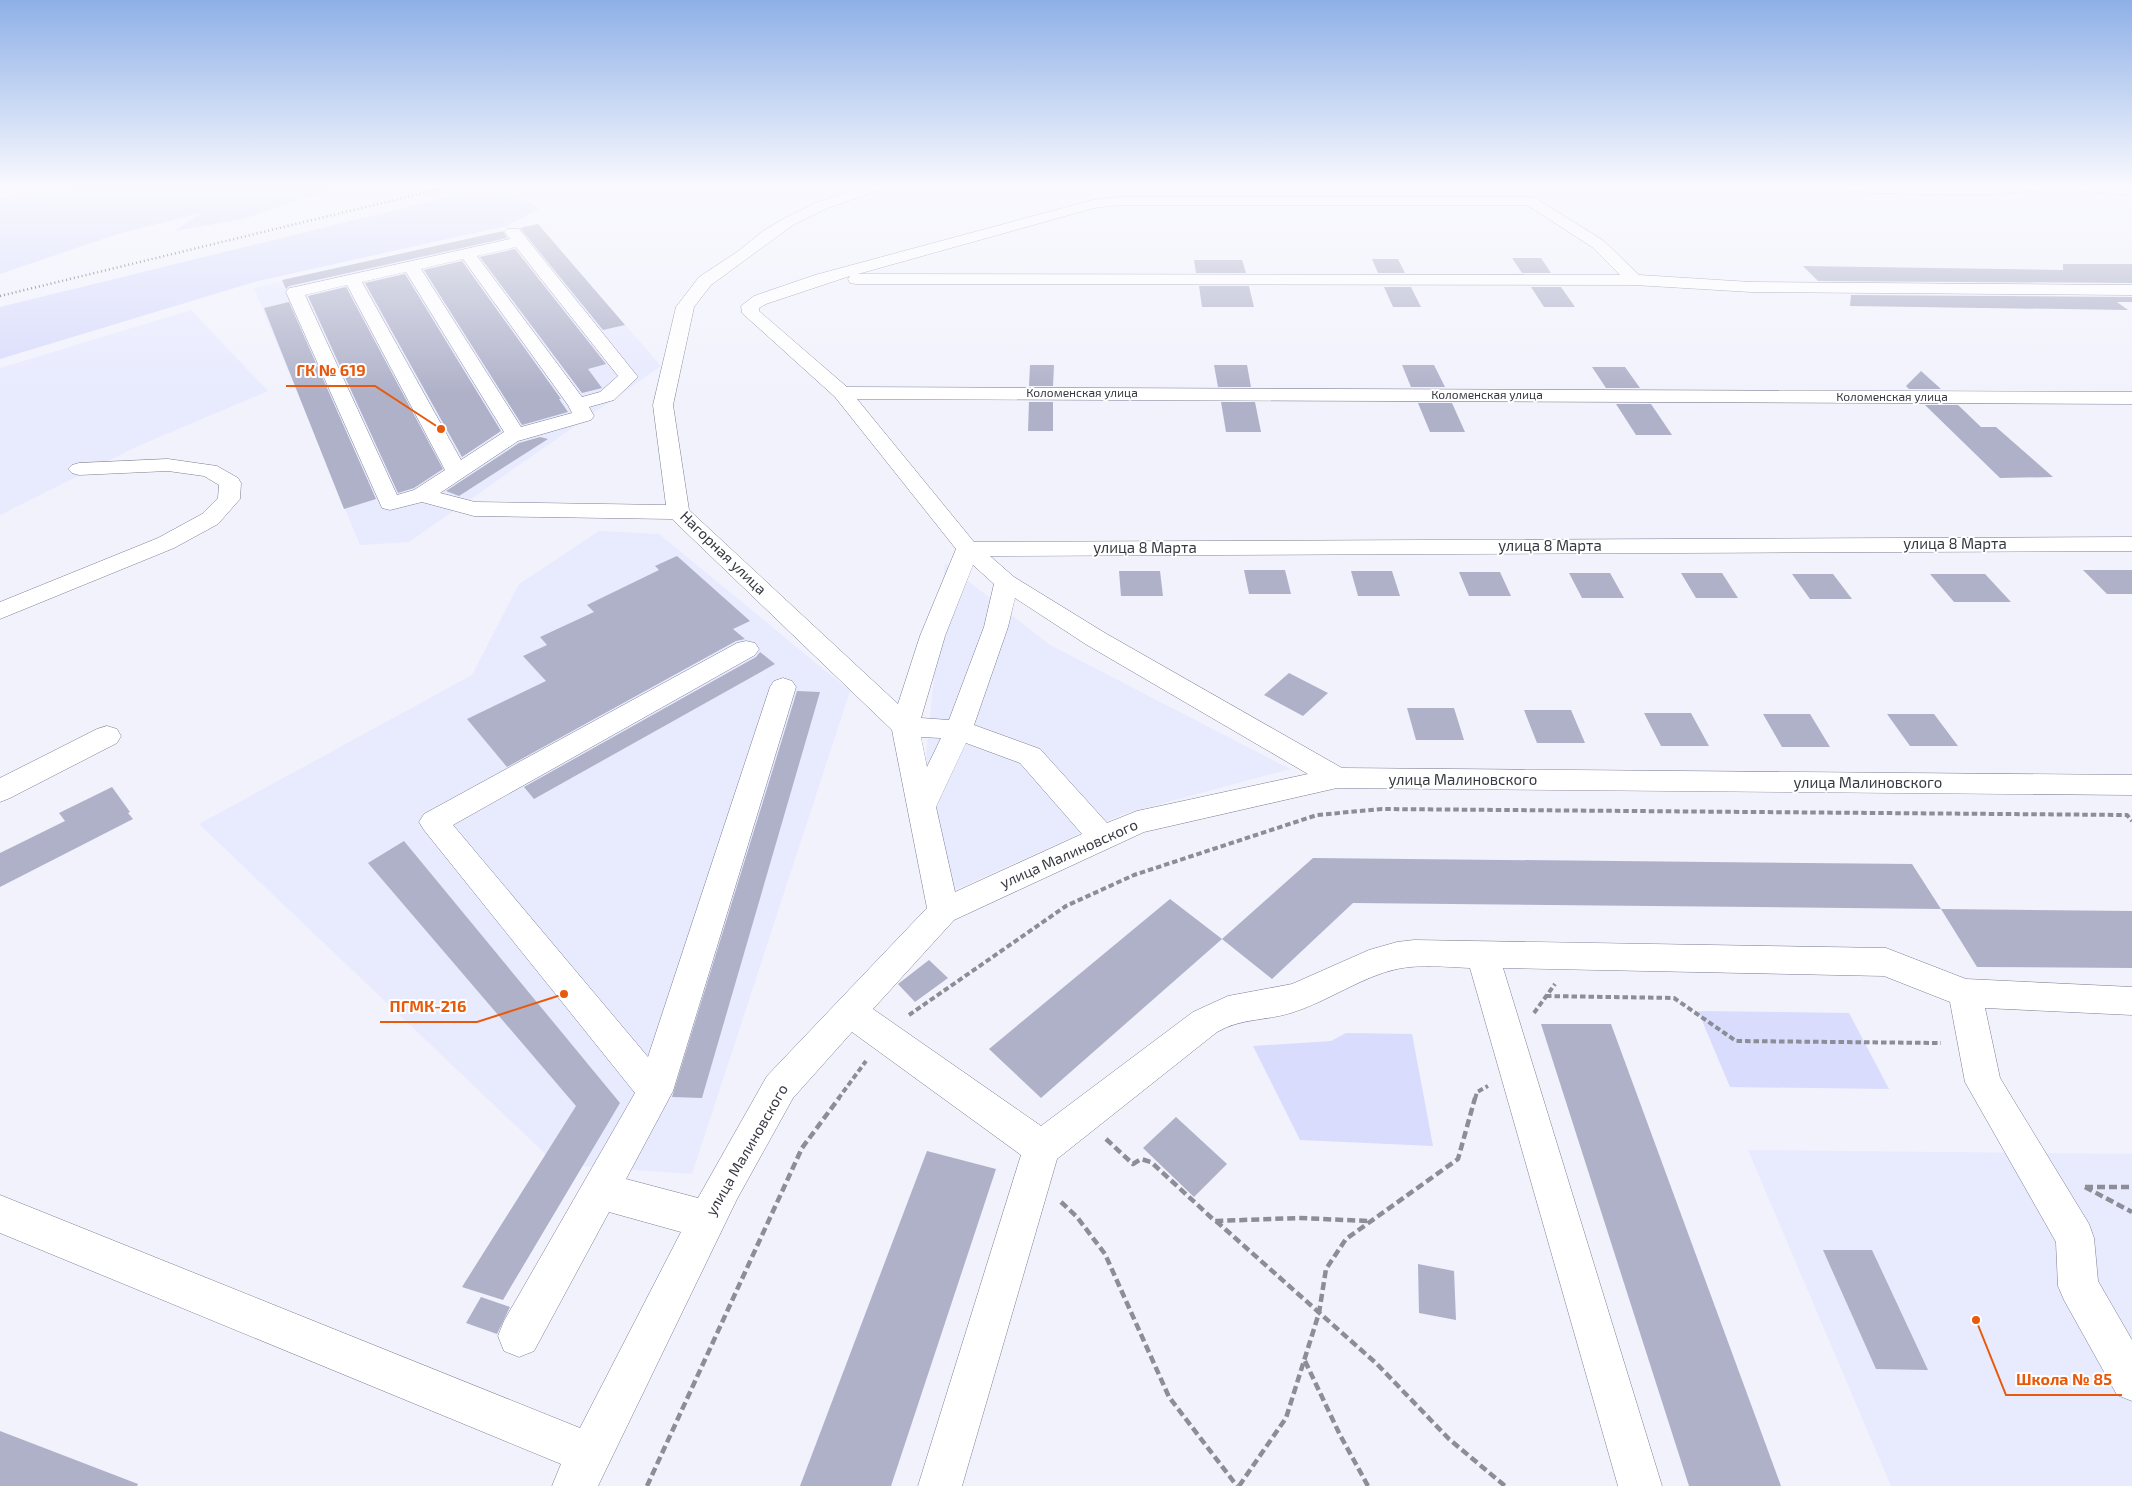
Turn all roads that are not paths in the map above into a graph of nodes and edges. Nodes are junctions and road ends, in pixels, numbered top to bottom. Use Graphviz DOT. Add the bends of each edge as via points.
graph roads {
  1 [pos="457,255"];
  2 [pos="469,255"];
  3 [pos="532,255"];
  4 [pos="742,255"];
  5 [pos="911,255"];
  6 [pos="1609,255"];
  7 [pos="411,266"];
  8 [pos="352,279"];
  9 [pos="821,280"];
  10 [pos="1634,280"];
  11 [pos="2132,290"];
  12 [pos="842,393"];
  13 [pos="2132,398"];
  14 [pos="578,404"];
  15 [pos="516,435"];
  16 [pos="80,469"];
  17 [pos="457,472"];
  18 [pos="422,495"];
  19 [pos="678,512"];
  20 [pos="2132,544"];
  21 [pos="968,549"];
  22 [pos="1006,582"];
  23 [pos="0,612"];
  24 [pos="746,650"];
  25 [pos="783,687"];
  26 [pos="905,726"];
  27 [pos="959,730"];
  28 [pos="107,736"];
  29 [pos="1337,778"];
  30 [pos="2132,785"];
  31 [pos="0,790"];
  32 [pos="922,807"];
  33 [pos="1103,838"];
  34 [pos="943,911"];
  35 [pos="1483,955"];
  36 [pos="1965,994"];
  37 [pos="2132,1001"];
  38 [pos="849,1011"];
  39 [pos="655,1091"];
  40 [pos="1037,1162"];
  41 [pos="601,1191"];
  42 [pos="0,1214"];
  43 [pos="707,1220"];
  44 [pos="520,1336"];
  45 [pos="2132,1380"];
  46 [pos="582,1470"];
  47 [pos="940,1486"];
  48 [pos="1640,1486"];
  1 -- 7 [label="street"];
  2 -- 14 [label="street"];
  3 -- 14 [label="street" via="628,377 607,396"];
  4 -- 19 [label="street, Нагорная улица" via="705,281 685,307 663,405"];
  5 -- 9 [label="street"];
  6 -- 10 [label="street"];
  7 -- 8 [label="street"];
  7 -- 15 [label="street"];
  8 -- 17 [label="street"];
  8 -- 18 [label="street" via="295,292 390,502"];
  9 -- 10 [label="street"];
  9 -- 12 [label="street" via="760,300 750,306 751,313"];
  10 -- 11 [label="street" via="1751,287"];
  12 -- 13 [label="street, Коломенская улица"];
  12 -- 21 [label="street"];
  14 -- 15 [label="street" via="584,416"];
  15 -- 17 [label="street"];
  16 -- 23 [label="street" via="168,465 210,470 230,483 229,499 210,519 166,543"];
  17 -- 18 [label="street"];
  18 -- 19 [label="street" via="474,509"];
  19 -- 26 [label="street, Нагорная улица"];
  20 -- 21 [label="street, улица 8 Марта"];
  21 -- 22 [label="street"];
  21 -- 26 [label="street" via="929,642"];
  22 -- 27 [label="street" via="996,627"];
  22 -- 29 [label="street" via="1096,639"];
  24 -- 39 [label="street" via="434,822"];
  25 -- 39 [label="street"];
  26 -- 27 [label="street"];
  26 -- 32 [label="street"];
  27 -- 32 [label="street"];
  27 -- 33 [label="street" via="1030,756"];
  28 -- 31 [label="street"];
  29 -- 30 [label="street, улица Малиновского"];
  29 -- 33 [label="street, улица Малиновского" via="1137,822"];
  32 -- 34 [label="street"];
  33 -- 34 [label="street, улица Малиновского"];
  34 -- 38 [label="street, улица Малиновского"];
  35 -- 36 [label="street" via="1886,962"];
  35 -- 40 [label="street" via="1414,953 1385,958 1291,999 1225,1010 1082,1116"];
  35 -- 48 [label="street"];
  36 -- 37 [label="street"];
  36 -- 45 [label="street" via="1983,1082 2074,1238 2078,1286"];
  38 -- 40 [label="street" via="887,1036"];
  38 -- 43 [label="street, улица Малиновского" via="780,1087"];
  39 -- 41 [label="street"];
  40 -- 47 [label="street"];
  41 -- 43 [label="street"];
  41 -- 44 [label="street"];
  42 -- 46 [label="street"];
  43 -- 46 [label="street, улица Малиновского"];
}
